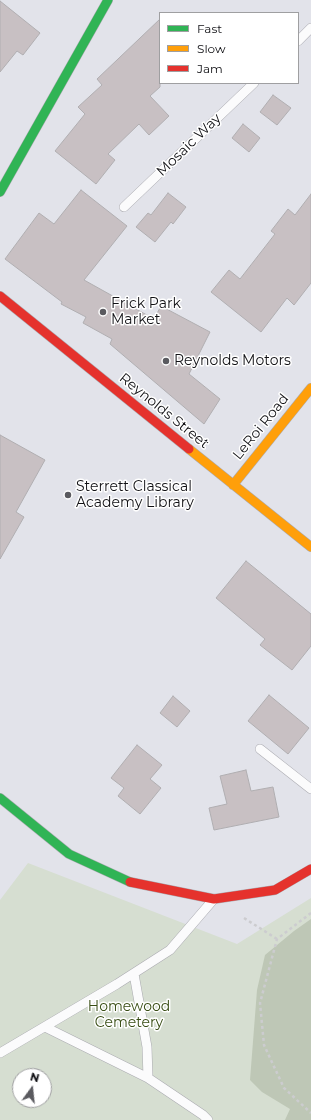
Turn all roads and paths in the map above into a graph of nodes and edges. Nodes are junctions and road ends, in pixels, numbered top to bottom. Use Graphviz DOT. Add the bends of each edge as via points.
graph roads {
  1 [pos="108,0"];
  2 [pos="311,28"];
  3 [pos="299,39"];
  4 [pos="253,84"];
  5 [pos="0,192"];
  6 [pos="124,207"];
  7 [pos="0,296"];
  8 [pos="311,388"];
  9 [pos="233,485"];
  10 [pos="311,547"];
  11 [pos="260,749"];
  12 [pos="311,789"];
  13 [pos="0,798"];
  14 [pos="311,869"];
  15 [pos="214,899"];
  16 [pos="311,913"];
  17 [pos="134,974"];
  18 [pos="45,1027"];
  19 [pos="0,1053"];
  20 [pos="148,1078"];
  21 [pos="311,1113"];
  22 [pos="208,1120"];
  1 -- 5 [label="street"];
  2 -- 3 [label="lane"];
  4 -- 6 [label="lane, Mosaic Way"];
  7 -- 9 [label="street, Reynolds Street"];
  8 -- 9 [label="street, LeRoi Road"];
  9 -- 10 [label="street, Reynolds Street"];
  11 -- 12 [label="lane"];
  13 -- 15 [label="street" via="69,854 126,881"];
  14 -- 15 [label="street" via="274,890"];
  15 -- 17 [label="lane" via="170,950"];
  16 -- 21 [label="path" via="277,939 260,1003 264,1045 284,1088"];
  17 -- 18 [label="lane"];
  17 -- 20 [label="lane" via="147,1046"];
  18 -- 19 [label="lane"];
  18 -- 20 [label="lane"];
  20 -- 22 [label="lane"];
}
